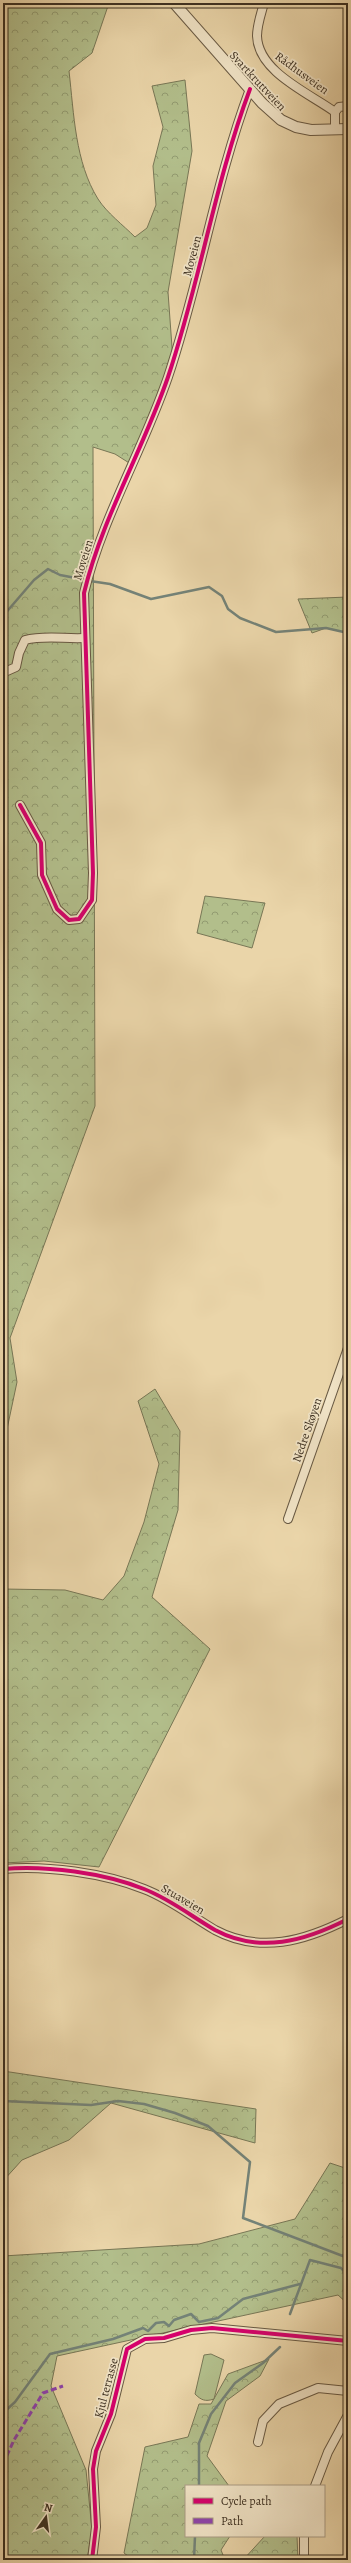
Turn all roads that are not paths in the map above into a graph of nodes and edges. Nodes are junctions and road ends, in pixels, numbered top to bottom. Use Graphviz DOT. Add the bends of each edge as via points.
graph roads {
  1 [pos="174,3"];
  2 [pos="264,3"];
  3 [pos="250,89"];
  4 [pos="348,106"];
  5 [pos="335,112"];
  6 [pos="348,128"];
  7 [pos="334,130"];
  8 [pos="84,638"];
  9 [pos="3,670"];
  10 [pos="20,805"];
  11 [pos="348,1348"];
  12 [pos="288,1519"];
  13 [pos="3,1868"];
  14 [pos="348,1919"];
  15 [pos="348,2341"];
  16 [pos="348,2391"];
  17 [pos="348,2415"];
  18 [pos="258,2442"];
  19 [pos="315,2485"];
  20 [pos="304,2537"];
  21 [pos="92,2560"];
  22 [pos="304,2560"];
  1 -- 3 [label="street, Svartkruttveien"];
  2 -- 5 [label="street, Rådhusveien" via="257,36 263,59 275,71"];
  3 -- 7 [label="street, Svartkruttveien" via="269,110 288,124 311,130"];
  3 -- 8 [label="street, Moveien" via="232,137 168,378 92,559 84,593"];
  4 -- 5 [label="street" via="339,107"];
  5 -- 7 [label="street"];
  6 -- 7 [label="street, Svartkruttveien"];
  8 -- 9 [label="street" via="58,640 41,636 25,640 16,667"];
  8 -- 10 [label="street, Moveien" via="93,873 92,900 79,919 69,920 57,909 42,875 41,843"];
  11 -- 12 [label="street, Nedre Skøyen"];
  13 -- 14 [label="street, Stuaveien" via="52,1869 128,1883 167,1900 215,1930 252,1943 273,1944 296,1940 329,1929"];
  15 -- 21 [label="street, Kjul terrasse" via="212,2328 191,2330 164,2338 145,2339 133,2344 124,2355 111,2414 96,2451 93,2469 96,2527"];
  16 -- 18 [label="street" via="318,2388 279,2404 263,2422"];
  17 -- 19 [label="street" via="328,2452"];
  20 -- 22 [label="street"];
}
